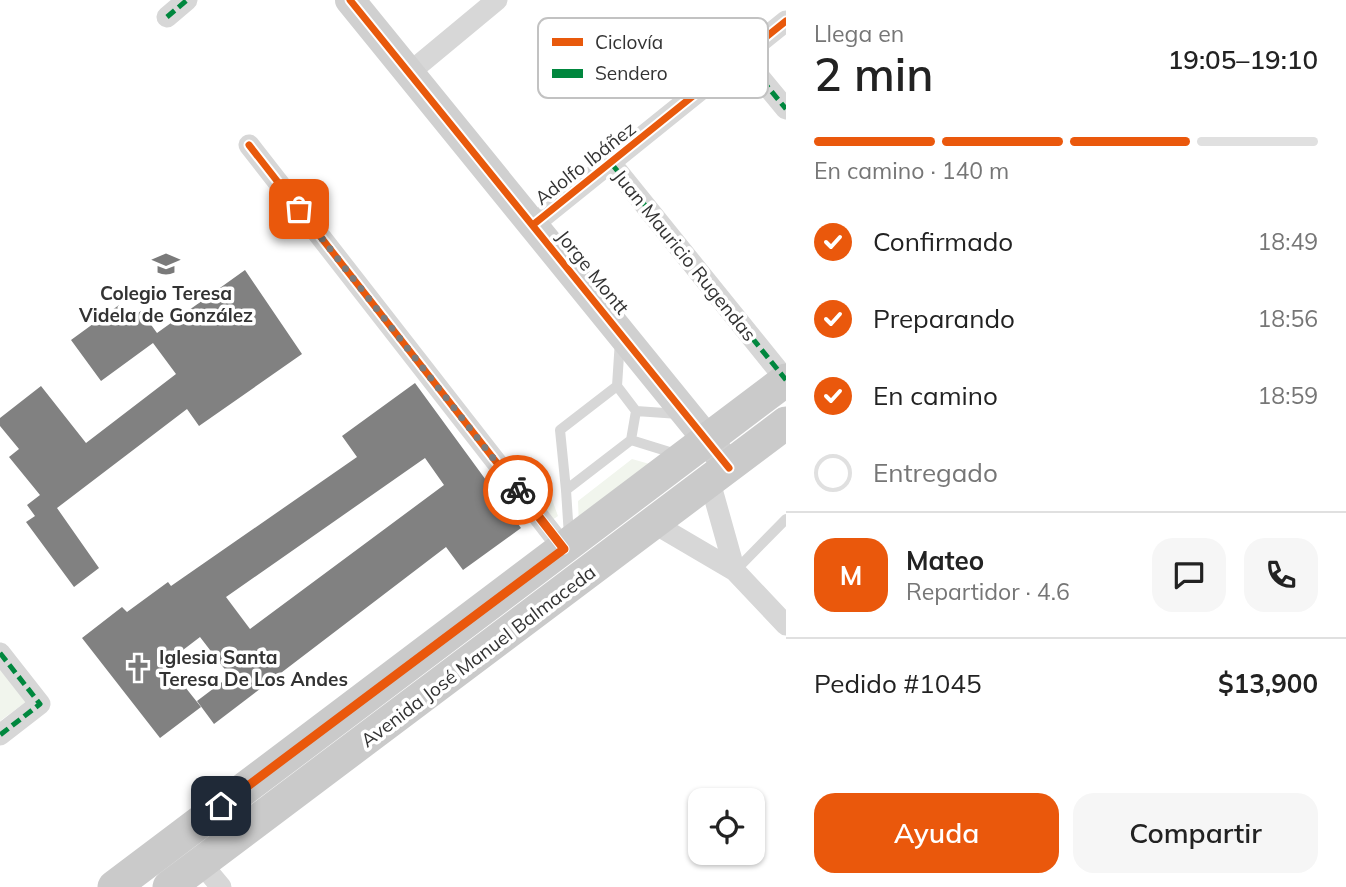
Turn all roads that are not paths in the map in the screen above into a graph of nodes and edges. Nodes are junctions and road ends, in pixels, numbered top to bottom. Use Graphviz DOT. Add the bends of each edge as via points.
graph roads {
  1 [pos="187,0"];
  2 [pos="349,0"];
  3 [pos="497,0"];
  4 [pos="167,17"];
  5 [pos="786,22"];
  6 [pos="768,37"];
  7 [pos="409,73"];
  8 [pos="768,87"];
  9 [pos="692,98"];
  10 [pos="786,109"];
  11 [pos="249,145"];
  12 [pos="611,163"];
  13 [pos="534,224"];
  14 [pos="620,331"];
  15 [pos="786,380"];
  16 [pos="617,386"];
  17 [pos="636,411"];
  18 [pos="786,423"];
  19 [pos="694,437"];
  20 [pos="631,440"];
  21 [pos="719,475"];
  22 [pos="566,490"];
  23 [pos="786,519"];
  24 [pos="656,524"];
  25 [pos="567,547"];
  26 [pos="735,571"];
  27 [pos="786,625"];
  28 [pos="0,653"];
  29 [pos="0,735"];
  30 [pos="211,875"];
  31 [pos="114,887"];
  32 [pos="169,887"];
  1 -- 4 [label="street"];
  2 -- 7 [label="street, Jorge Montt"];
  3 -- 7 [label="street"];
  5 -- 6 [label="street, Adolfo Ibáñez"];
  7 -- 13 [label="street, Jorge Montt"];
  8 -- 10 [label="street"];
  9 -- 12 [label="street, Adolfo Ibáñez"];
  11 -- 25 [label="street"];
  12 -- 13 [label="street, Adolfo Ibáñez"];
  12 -- 15 [label="street, Juan Mauricio Rugendas"];
  13 -- 14 [label="street, Jorge Montt"];
  14 -- 16 [label="lane"];
  14 -- 19 [label="street, Jorge Montt"];
  15 -- 19 [label="main road, Avenida José Manuel Balmaceda"];
  16 -- 17 [label="lane"];
  16 -- 22 [label="lane" via="560,430"];
  17 -- 19 [label="lane"];
  17 -- 20 [label="lane"];
  18 -- 21 [label="main road, Avenida José Manuel Balmaceda"];
  19 -- 20 [label="lane"];
  19 -- 21 [label="street, Jorge Montt"];
  19 -- 25 [label="main road, Avenida José Manuel Balmaceda"];
  20 -- 22 [label="lane"];
  21 -- 24 [label="main road, Avenida José Manuel Balmaceda"];
  21 -- 26 [label="street"];
  22 -- 25 [label="lane"];
  23 -- 26 [label="lane"];
  24 -- 26 [label="street"];
  24 -- 30 [label="main road, Avenida José Manuel Balmaceda"];
  25 -- 31 [label="main road, Avenida José Manuel Balmaceda"];
  26 -- 27 [label="street"];
  28 -- 29 [label="street" via="40,704"];
  30 -- 32 [label="main road, Avenida José Manuel Balmaceda"];
}
